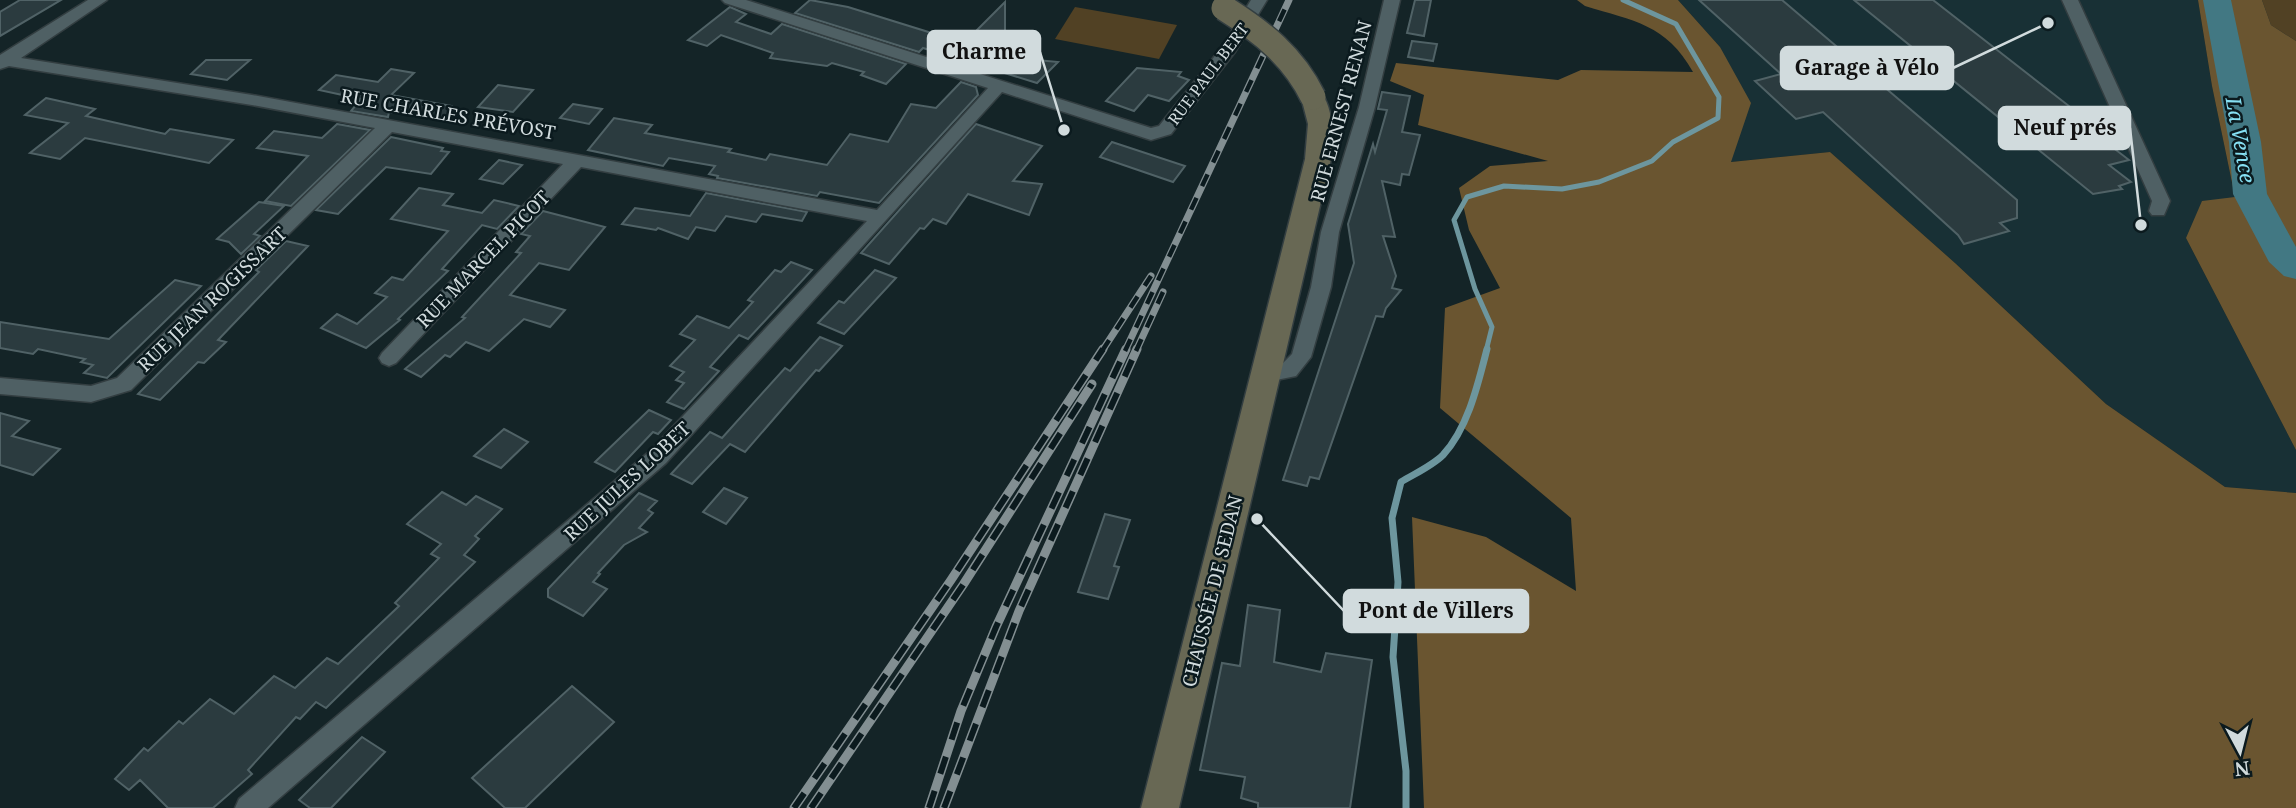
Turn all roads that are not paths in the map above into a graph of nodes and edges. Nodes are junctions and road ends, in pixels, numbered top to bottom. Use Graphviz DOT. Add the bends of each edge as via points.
graph roads {
  1 [pos="99,0"];
  2 [pos="730,0"];
  3 [pos="788,0"];
  4 [pos="1259,0"];
  5 [pos="1392,0"];
  6 [pos="2070,0"];
  7 [pos="1216,4"];
  8 [pos="772,13"];
  9 [pos="2,62"];
  10 [pos="999,86"];
  11 [pos="389,125"];
  12 [pos="578,159"];
  13 [pos="2158,211"];
  14 [pos="881,218"];
  15 [pos="389,358"];
  16 [pos="1266,374"];
  17 [pos="0,386"];
  18 [pos="248,808"];
  19 [pos="1160,808"];
  1 -- 9 [label="street"];
  2 -- 8 [label="street, RUE PAUL BERT"];
  3 -- 8 [label="street"];
  4 -- 10 [label="street, RUE PAUL BERT" via="1229,50 1165,130 1144,133"];
  5 -- 16 [label="street, RUE ERNEST RENAN" via="1301,357 1289,370"];
  6 -- 13 [label="street" via="2161,201"];
  7 -- 16 [label="main road, CHAUSSÉE DE SEDAN, bridge" via="1280,47 1313,97 1320,124 1318,159"];
  8 -- 10 [label="street, RUE PAUL BERT"];
  9 -- 11 [label="street, RUE CHARLES PRÉVOST" via="239,97"];
  10 -- 14 [label="street, RUE JULES LOBET"];
  11 -- 12 [label="street, RUE CHARLES PRÉVOST"];
  11 -- 17 [label="street, RUE JEAN ROGISSART" via="124,384 91,394"];
  12 -- 14 [label="street, RUE CHARLES PRÉVOST"];
  12 -- 15 [label="street, RUE MARCEL PICOT"];
  14 -- 18 [label="street, RUE JULES LOBET" via="658,457"];
  16 -- 19 [label="main road, CHAUSSÉE DE SEDAN"];
}
